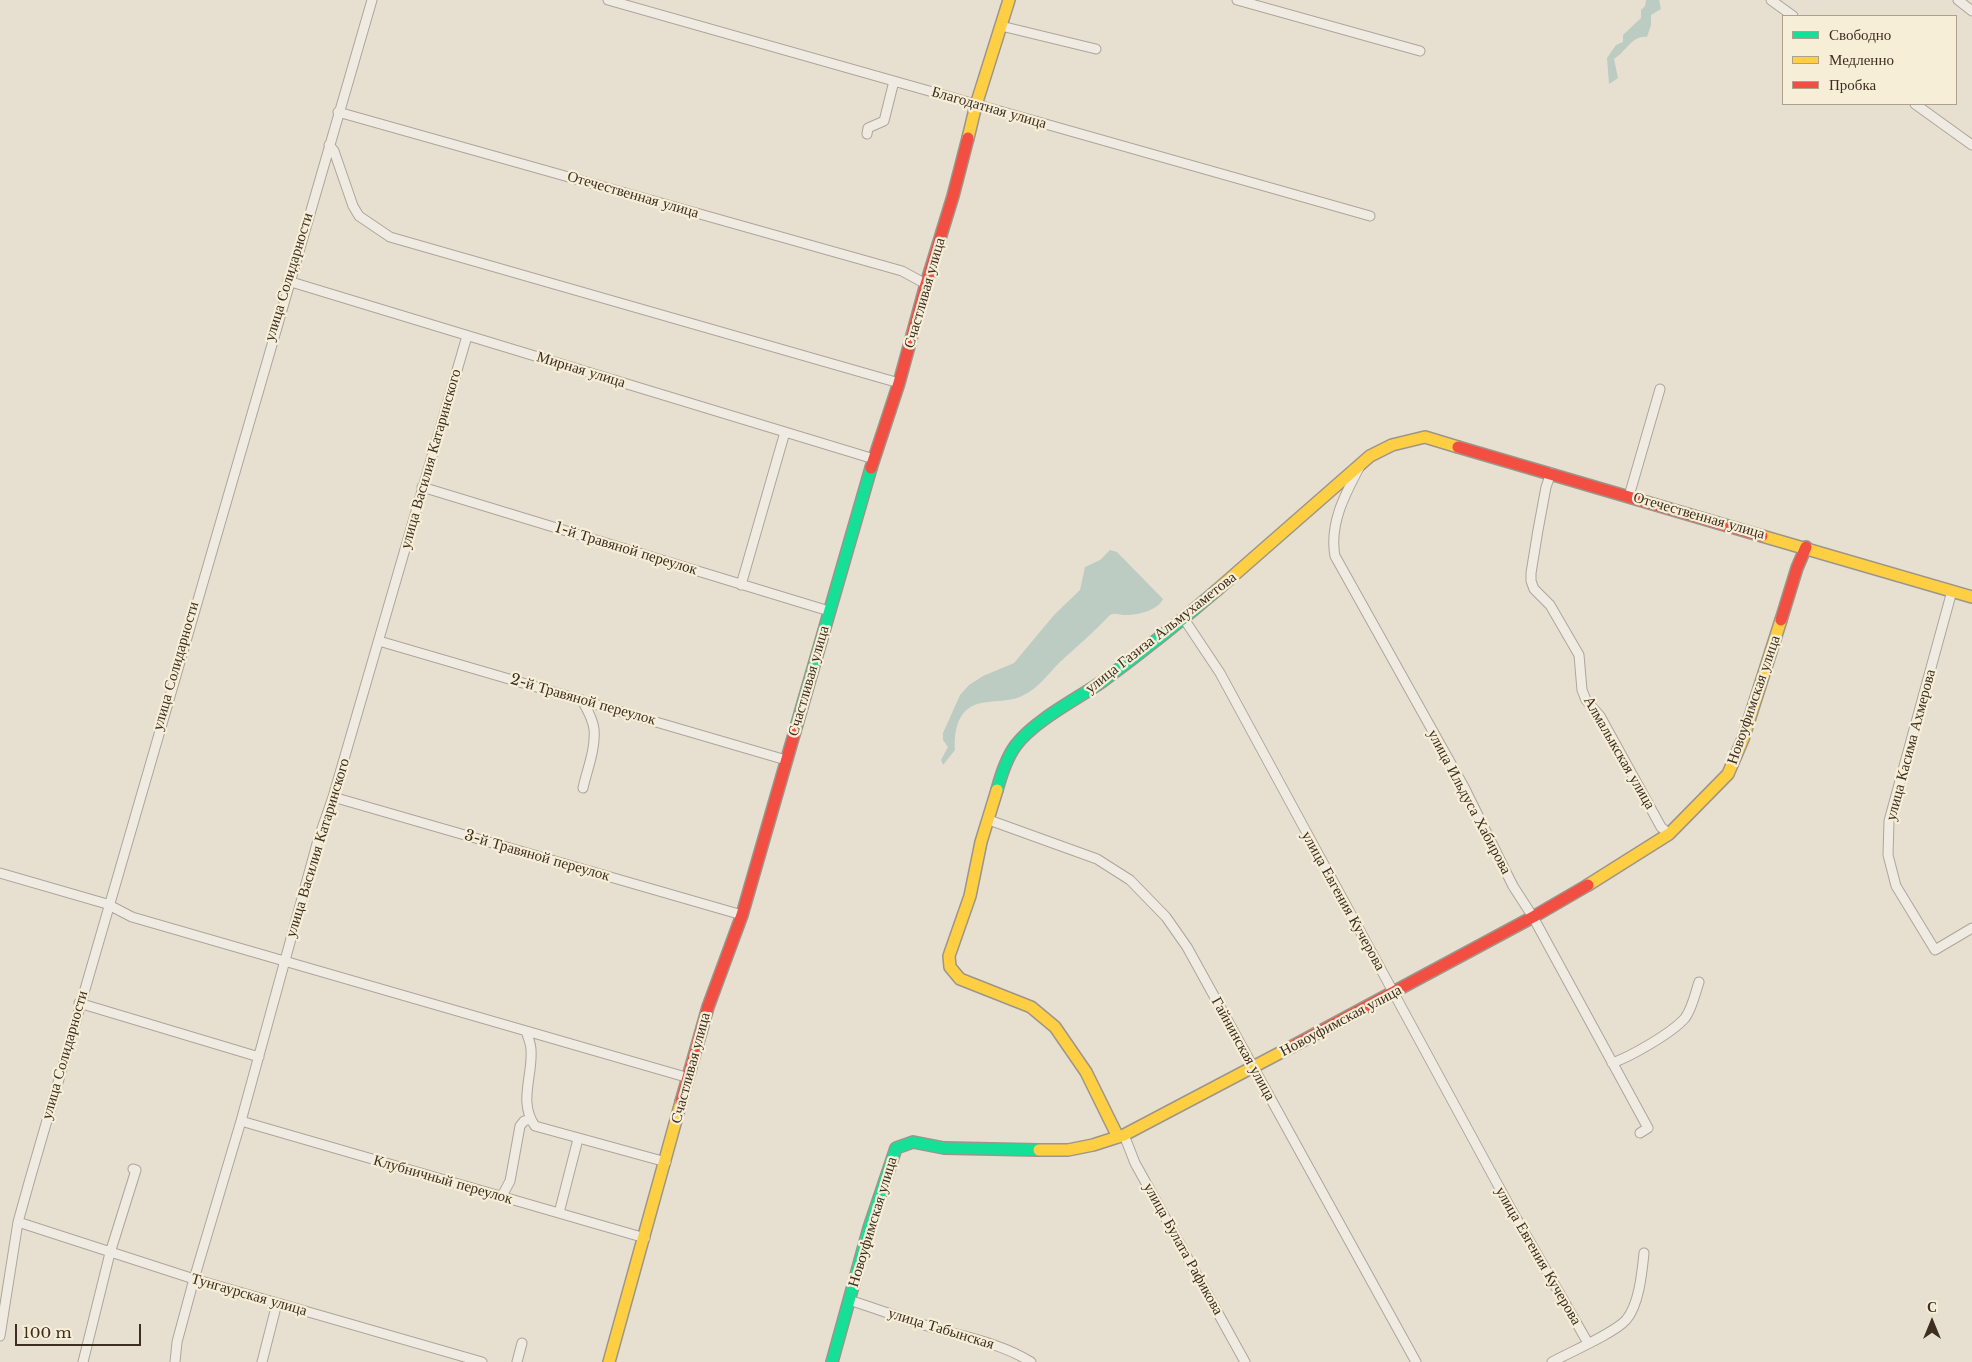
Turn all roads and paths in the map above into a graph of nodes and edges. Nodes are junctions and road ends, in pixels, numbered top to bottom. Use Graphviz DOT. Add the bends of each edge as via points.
graph roads {
  1 [pos="372,0"];
  2 [pos="608,0"];
  3 [pos="1009,0"];
  4 [pos="1237,0"];
  5 [pos="1771,0"];
  6 [pos="1958,0"];
  7 [pos="1972,10"];
  8 [pos="1793,15"];
  9 [pos="1001,26"];
  10 [pos="1096,49"];
  11 [pos="1420,51"];
  12 [pos="894,81"];
  13 [pos="976,104"];
  14 [pos="1916,105"];
  15 [pos="338,112"];
  16 [pos="866,134"];
  17 [pos="329,145"];
  18 [pos="1972,145"];
  19 [pos="1370,216"];
  20 [pos="288,281"];
  21 [pos="926,284"];
  22 [pos="467,336"];
  23 [pos="899,382"];
  24 [pos="1660,389"];
  25 [pos="785,432"];
  26 [pos="1425,437"];
  27 [pos="874,459"];
  28 [pos="1362,461"];
  29 [pos="1550,473"];
  30 [pos="422,487"];
  31 [pos="1629,496"];
  32 [pos="1806,548"];
  33 [pos="741,585"];
  34 [pos="1952,591"];
  35 [pos="1972,596"];
  36 [pos="829,611"];
  37 [pos="1184,619"];
  38 [pos="379,641"];
  39 [pos="582,700"];
  40 [pos="786,760"];
  41 [pos="583,788"];
  42 [pos="333,797"];
  43 [pos="989,820"];
  44 [pos="1669,834"];
  45 [pos="0,873"];
  46 [pos="107,904"];
  47 [pos="742,915"];
  48 [pos="1533,917"];
  49 [pos="1972,928"];
  50 [pos="284,960"];
  51 [pos="1699,982"];
  52 [pos="1394,993"];
  53 [pos="79,1003"];
  54 [pos="526,1031"];
  55 [pos="258,1057"];
  56 [pos="1612,1063"];
  57 [pos="1253,1068"];
  58 [pos="688,1078"];
  59 [pos="531,1119"];
  60 [pos="241,1121"];
  61 [pos="1640,1133"];
  62 [pos="1121,1136"];
  63 [pos="578,1139"];
  64 [pos="666,1162"];
  65 [pos="133,1169"];
  66 [pos="498,1196"];
  67 [pos="559,1213"];
  68 [pos="18,1222"];
  69 [pos="645,1238"];
  70 [pos="110,1253"];
  71 [pos="1644,1253"];
  72 [pos="194,1279"];
  73 [pos="849,1300"];
  74 [pos="277,1303"];
  75 [pos="0,1336"];
  76 [pos="522,1343"];
  77 [pos="1588,1343"];
  78 [pos="83,1362"];
  79 [pos="175,1362"];
  80 [pos="262,1362"];
  81 [pos="482,1362"];
  82 [pos="517,1362"];
  83 [pos="609,1362"];
  84 [pos="832,1362"];
  85 [pos="1030,1362"];
  86 [pos="1245,1362"];
  87 [pos="1416,1362"];
  88 [pos="1552,1362"];
  1 -- 15 [label="street, улица Солидарности"];
  2 -- 12 [label="street, Благодатная улица"];
  3 -- 9 [label="street, Счастливая улица"];
  4 -- 11 [label="street"];
  5 -- 8 [label="street"];
  6 -- 7 [label="street"];
  9 -- 10 [label="street"];
  9 -- 13 [label="street, Счастливая улица"];
  12 -- 13 [label="street, Благодатная улица"];
  12 -- 16 [label="street" via="884,121 868,128"];
  13 -- 19 [label="street, Благодатная улица"];
  13 -- 21 [label="street, Счастливая улица"];
  14 -- 18 [label="street"];
  15 -- 17 [label="street, улица Солидарности"];
  15 -- 21 [label="street, Отечественная улица" via="902,271"];
  17 -- 20 [label="street, улица Солидарности"];
  17 -- 23 [label="street" via="359,216 390,237"];
  20 -- 22 [label="street, Мирная улица"];
  20 -- 46 [label="street, улица Солидарности"];
  21 -- 23 [label="street, Счастливая улица"];
  22 -- 25 [label="street, Мирная улица"];
  22 -- 30 [label="street, улица Василия Катаринского"];
  23 -- 27 [label="street, Счастливая улица"];
  24 -- 31 [label="street"];
  25 -- 27 [label="street, Мирная улица"];
  25 -- 33 [label="street"];
  26 -- 28 [label="street, улица Газиза Альмухаметова" via="1392,444"];
  26 -- 29 [label="street, Отечественная улица"];
  27 -- 36 [label="street, Счастливая улица"];
  28 -- 37 [label="street, улица Газиза Альмухаметова"];
  28 -- 48 [label="street, улица Ильдуса Хабирова" via="1338,513 1333,533 1335,556 1464,787 1513,886"];
  29 -- 31 [label="street, Отечественная улица"];
  29 -- 44 [label="street, Алмалыкская улица" via="1531,581 1534,589 1550,605 1579,655 1586,700 1600,716 1661,827"];
  30 -- 33 [label="street, 1-й Травяной переулок"];
  30 -- 38 [label="street, улица Василия Катаринского"];
  31 -- 32 [label="street, Отечественная улица"];
  32 -- 34 [label="street, Отечественная улица"];
  32 -- 44 [label="street, Новоуфимская улица" via="1744,739 1728,774"];
  33 -- 36 [label="street, 1-й Травяной переулок"];
  34 -- 35 [label="street, Отечественная улица"];
  34 -- 49 [label="street, улица Касима Ахмерова" via="1889,821 1888,855 1896,886 1935,950"];
  36 -- 40 [label="street, Счастливая улица"];
  37 -- 43 [label="street, улица Газиза Альмухаметова" via="1021,740 1002,773"];
  37 -- 52 [label="street, улица Евгения Кучерова" via="1220,673"];
  38 -- 39 [label="street, 2-й Травяной переулок"];
  38 -- 42 [label="street, улица Василия Катаринского"];
  39 -- 40 [label="street, 2-й Травяной переулок"];
  39 -- 41 [label="street" via="594,729"];
  40 -- 47 [label="street, Счастливая улица"];
  42 -- 47 [label="street, 3-й Травяной переулок"];
  42 -- 50 [label="street, улица Василия Катаринского"];
  43 -- 57 [label="street, Гайнинская улица" via="1097,858 1130,880 1166,917 1186,947"];
  43 -- 62 [label="street, улица Булата Рафикова" via="970,896 949,956 950,967 960,978 1031,1007 1055,1027 1086,1072"];
  44 -- 48 [label="street, Новоуфимская улица"];
  45 -- 46 [label="street"];
  46 -- 50 [label="street" via="132,917"];
  46 -- 53 [label="street, улица Солидарности"];
  47 -- 58 [label="street, Счастливая улица" via="708,1007"];
  48 -- 52 [label="street, Новоуфимская улица"];
  48 -- 56 [label="street, улица Ильдуса Хабирова"];
  50 -- 54 [label="street"];
  50 -- 55 [label="street, улица Василия Катаринского"];
  51 -- 56 [label="street" via="1690,1008 1677,1025"];
  52 -- 57 [label="street, Новоуфимская улица"];
  52 -- 77 [label="street, улица Евгения Кучерова"];
  53 -- 55 [label="street"];
  53 -- 68 [label="street, улица Солидарности"];
  54 -- 58 [label="street"];
  54 -- 59 [label="street" via="532,1049 526,1098"];
  55 -- 60 [label="street, улица Василия Катаринского"];
  56 -- 61 [label="street, улица Ильдуса Хабирова" via="1648,1128"];
  57 -- 62 [label="street, Новоуфимская улица"];
  57 -- 87 [label="street, Гайнинская улица"];
  58 -- 64 [label="street, Счастливая улица"];
  59 -- 63 [label="street" via="535,1126"];
  59 -- 66 [label="street" via="520,1126 510,1181 503,1194"];
  60 -- 66 [label="street, Клубничный переулок"];
  60 -- 72 [label="street, улица Василия Катаринского"];
  62 -- 73 [label="street, Новоуфимская улица" via="1068,1150 944,1148 913,1142 896,1148"];
  62 -- 86 [label="street, улица Булата Рафикова"];
  63 -- 64 [label="street"];
  63 -- 67 [label="street"];
  64 -- 69 [label="street, Счастливая улица"];
  65 -- 70 [label="street" via="136,1170"];
  66 -- 67 [label="street, Клубничный переулок"];
  67 -- 69 [label="street, Клубничный переулок"];
  68 -- 70 [label="street, Тунгаурская улица"];
  68 -- 75 [label="street, улица Солидарности"];
  69 -- 83 [label="street, Счастливая улица"];
  70 -- 72 [label="street, Тунгаурская улица"];
  70 -- 78 [label="street"];
  71 -- 77 [label="street" via="1636,1300 1626,1319"];
  72 -- 74 [label="street, Тунгаурская улица"];
  72 -- 79 [label="street, улица Василия Катаринского" via="177,1342"];
  73 -- 84 [label="street, Новоуфимская улица"];
  73 -- 85 [label="street, улица Табынская" via="978,1340"];
  74 -- 80 [label="street"];
  74 -- 81 [label="street, Тунгаурская улица"];
  76 -- 82 [label="street"];
  77 -- 88 [label="street"];
}
